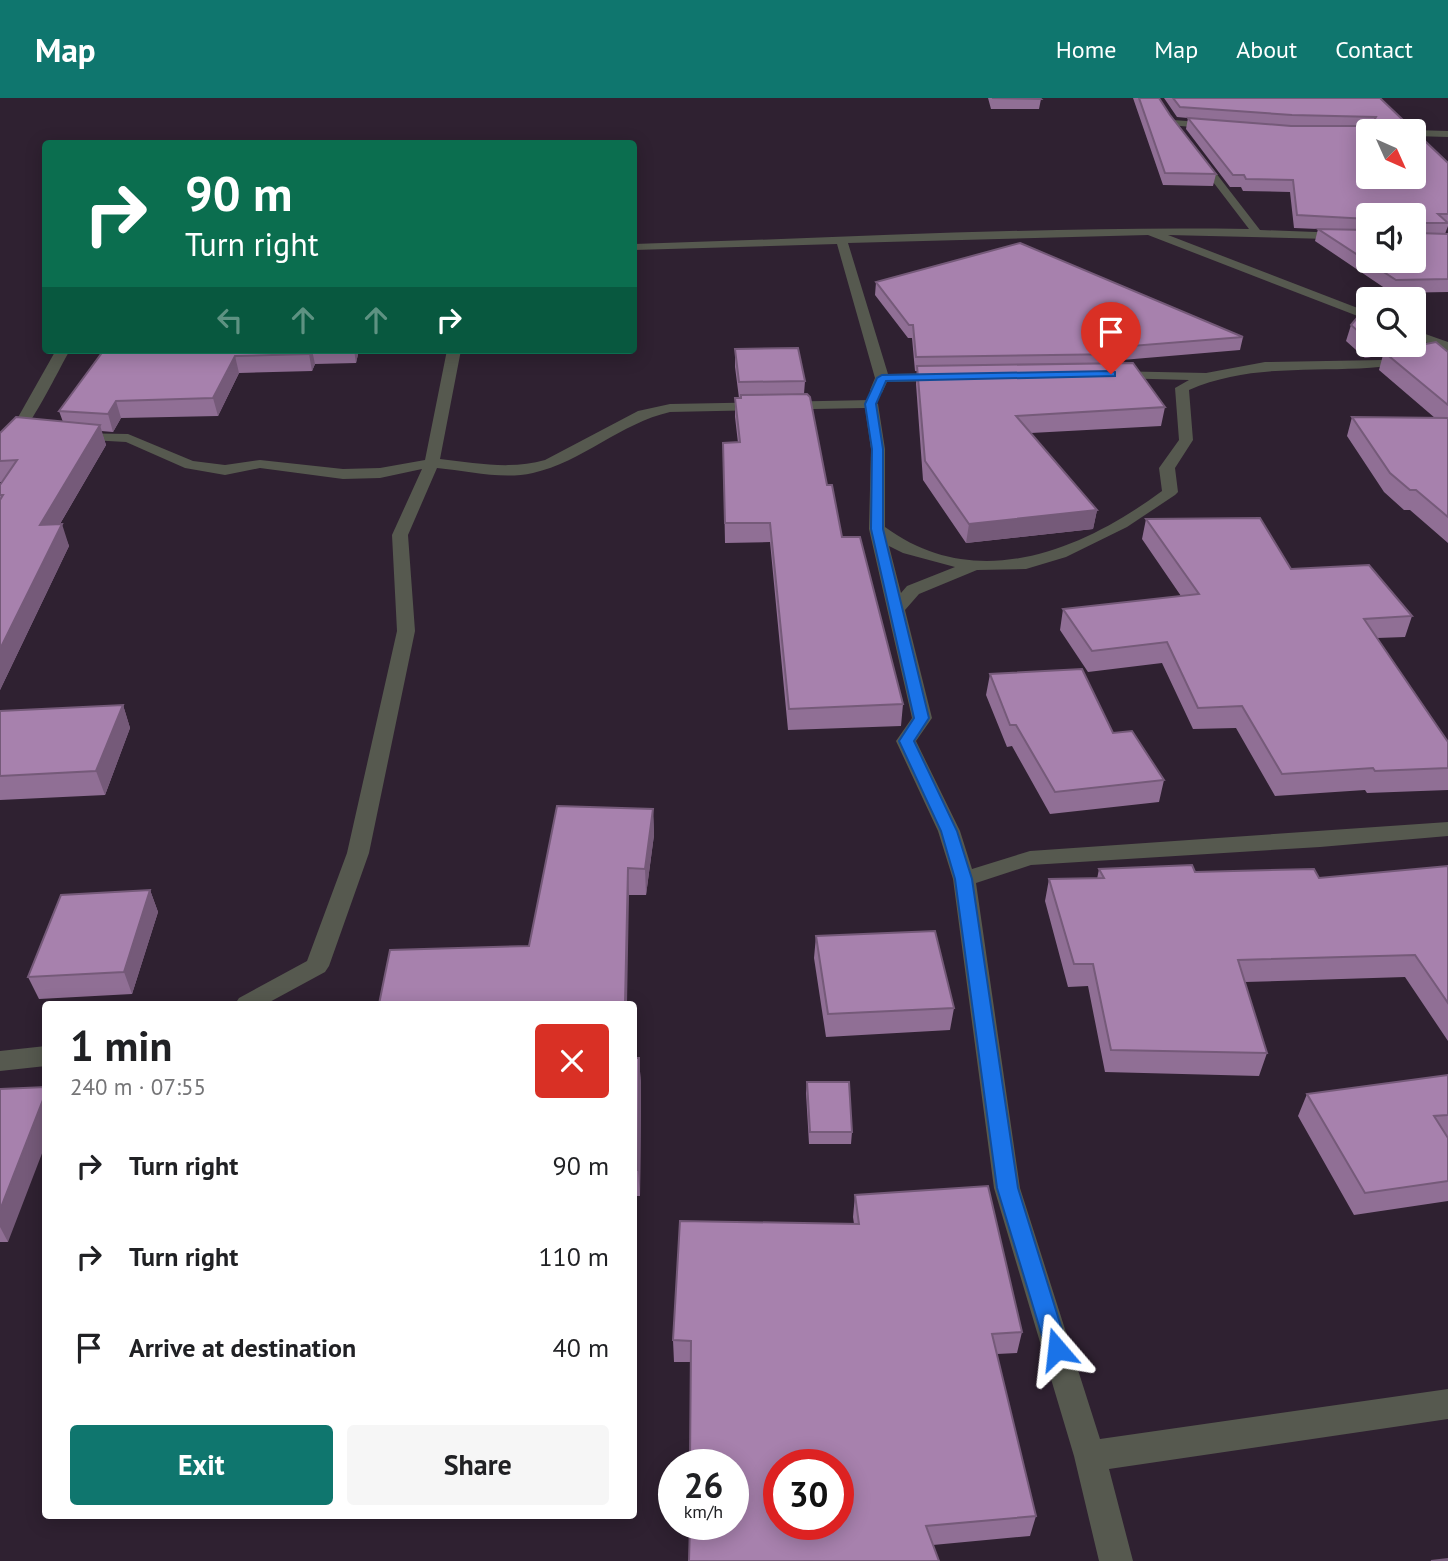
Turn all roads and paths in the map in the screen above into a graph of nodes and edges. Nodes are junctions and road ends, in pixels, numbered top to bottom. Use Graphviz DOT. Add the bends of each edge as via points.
graph roads {
  1 [pos="1224,127"];
  2 [pos="1426,133"];
  3 [pos="1181,134"];
  4 [pos="1448,134"];
  5 [pos="1189,144"];
  6 [pos="1146,230"];
  7 [pos="1255,230"];
  8 [pos="1356,236"];
  9 [pos="842,242"];
  10 [pos="637,247"];
  11 [pos="1356,312"];
  12 [pos="1426,339"];
  13 [pos="1448,347"];
  14 [pos="61,354"];
  15 [pos="453,354"];
  16 [pos="1098,374"];
  17 [pos="1204,376"];
  18 [pos="963,377"];
  19 [pos="882,378"];
  20 [pos="871,404"];
  21 [pos="60,435"];
  22 [pos="0,449"];
  23 [pos="432,463"];
  24 [pos="877,529"];
  25 [pos="975,565"];
  26 [pos="896,609"];
  27 [pos="1448,829"];
  28 [pos="964,879"];
  29 [pos="253,1001"];
  30 [pos="42,1056"];
  31 [pos="0,1061"];
  32 [pos="1448,1404"];
  33 [pos="1090,1455"];
  34 [pos="1116,1561"];
  1 -- 3 [label="street" via="1170,119"];
  2 -- 4 [label="street"];
  5 -- 7 [label="street"];
  6 -- 7 [label="street"];
  6 -- 9 [label="street"];
  6 -- 11 [label="street"];
  7 -- 8 [label="street"];
  9 -- 10 [label="street"];
  9 -- 19 [label="street"];
  12 -- 13 [label="street"];
  13 -- 17 [label="street" via="1413,360 1241,368"];
  14 -- 22 [label="street" via="25,431"];
  15 -- 23 [label="street"];
  16 -- 17 [label="street"];
  17 -- 25 [label="street" via="1182,388 1186,440 1167,468 1171,492 1138,515 1039,560"];
  18 -- 19 [label="street"];
  19 -- 20 [label="street"];
  20 -- 23 [label="street" via="670,408 643,414 530,469"];
  20 -- 24 [label="street" via="878,449"];
  21 -- 23 [label="street" via="128,438 190,465 225,470 260,464 343,474 380,473"];
  23 -- 29 [label="street" via="400,535 406,631 358,853 317,966"];
  24 -- 25 [label="street" via="907,549"];
  24 -- 26 [label="street"];
  25 -- 26 [label="street" via="913,590"];
  26 -- 28 [label="street" via="922,718 906,741 949,831"];
  27 -- 28 [label="street" via="1030,858"];
  28 -- 33 [label="street" via="1007,1188"];
  30 -- 31 [label="street"];
  32 -- 33 [label="street"];
  33 -- 34 [label="street"];
}
